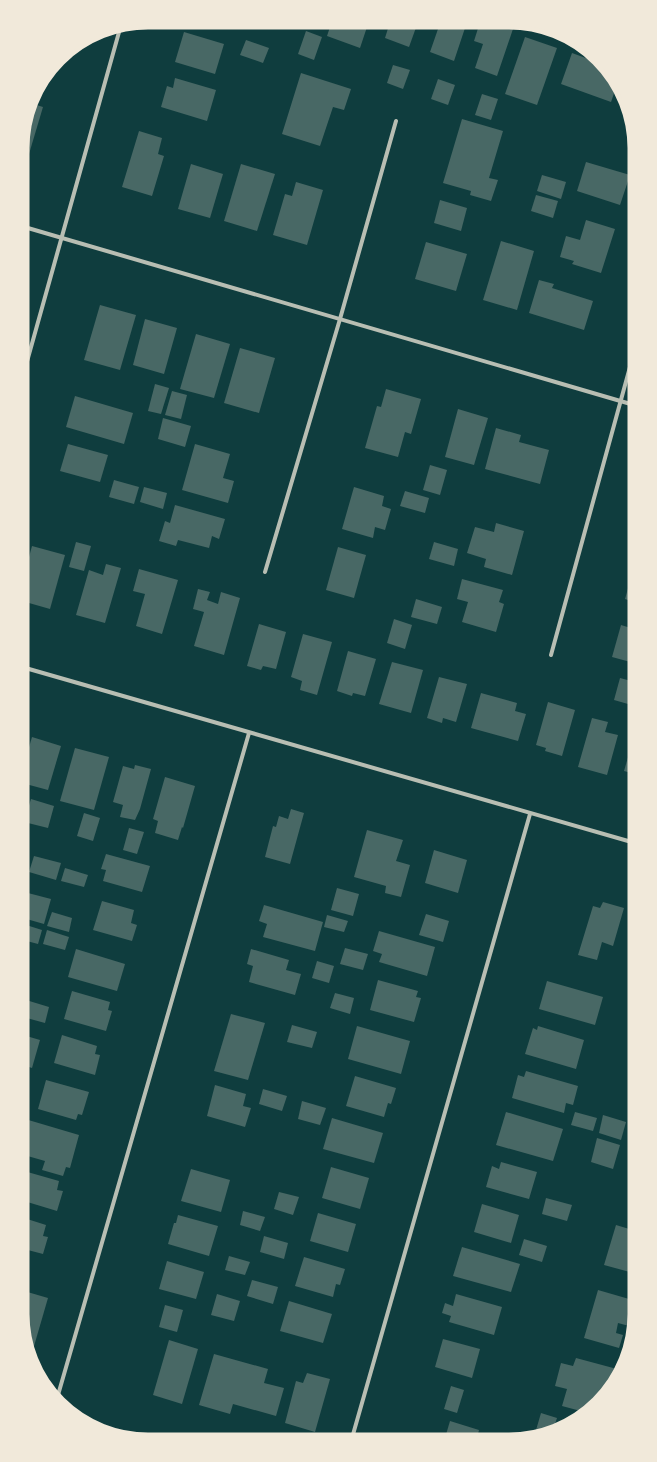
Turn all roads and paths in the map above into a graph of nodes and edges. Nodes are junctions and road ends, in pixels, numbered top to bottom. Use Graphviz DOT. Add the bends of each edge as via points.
graph roads {
  1 [pos="119,30"];
  2 [pos="396,121"];
  3 [pos="27,228"];
  4 [pos="61,237"];
  5 [pos="340,320"];
  6 [pos="27,361"];
  7 [pos="630,367"];
  8 [pos="621,401"];
  9 [pos="630,404"];
  10 [pos="265,572"];
  11 [pos="551,655"];
  12 [pos="27,668"];
  13 [pos="248,733"];
  14 [pos="530,814"];
  15 [pos="630,842"];
  16 [pos="58,1395"];
  17 [pos="353,1435"];
  1 -- 4 [label="street"];
  2 -- 5 [label="street"];
  3 -- 4 [label="street"];
  4 -- 5 [label="street"];
  4 -- 6 [label="street"];
  5 -- 8 [label="street"];
  5 -- 10 [label="street"];
  7 -- 8 [label="street"];
  8 -- 9 [label="street"];
  8 -- 11 [label="street"];
  12 -- 13 [label="street"];
  13 -- 14 [label="street"];
  13 -- 16 [label="street"];
  14 -- 15 [label="street"];
  14 -- 17 [label="street"];
}
